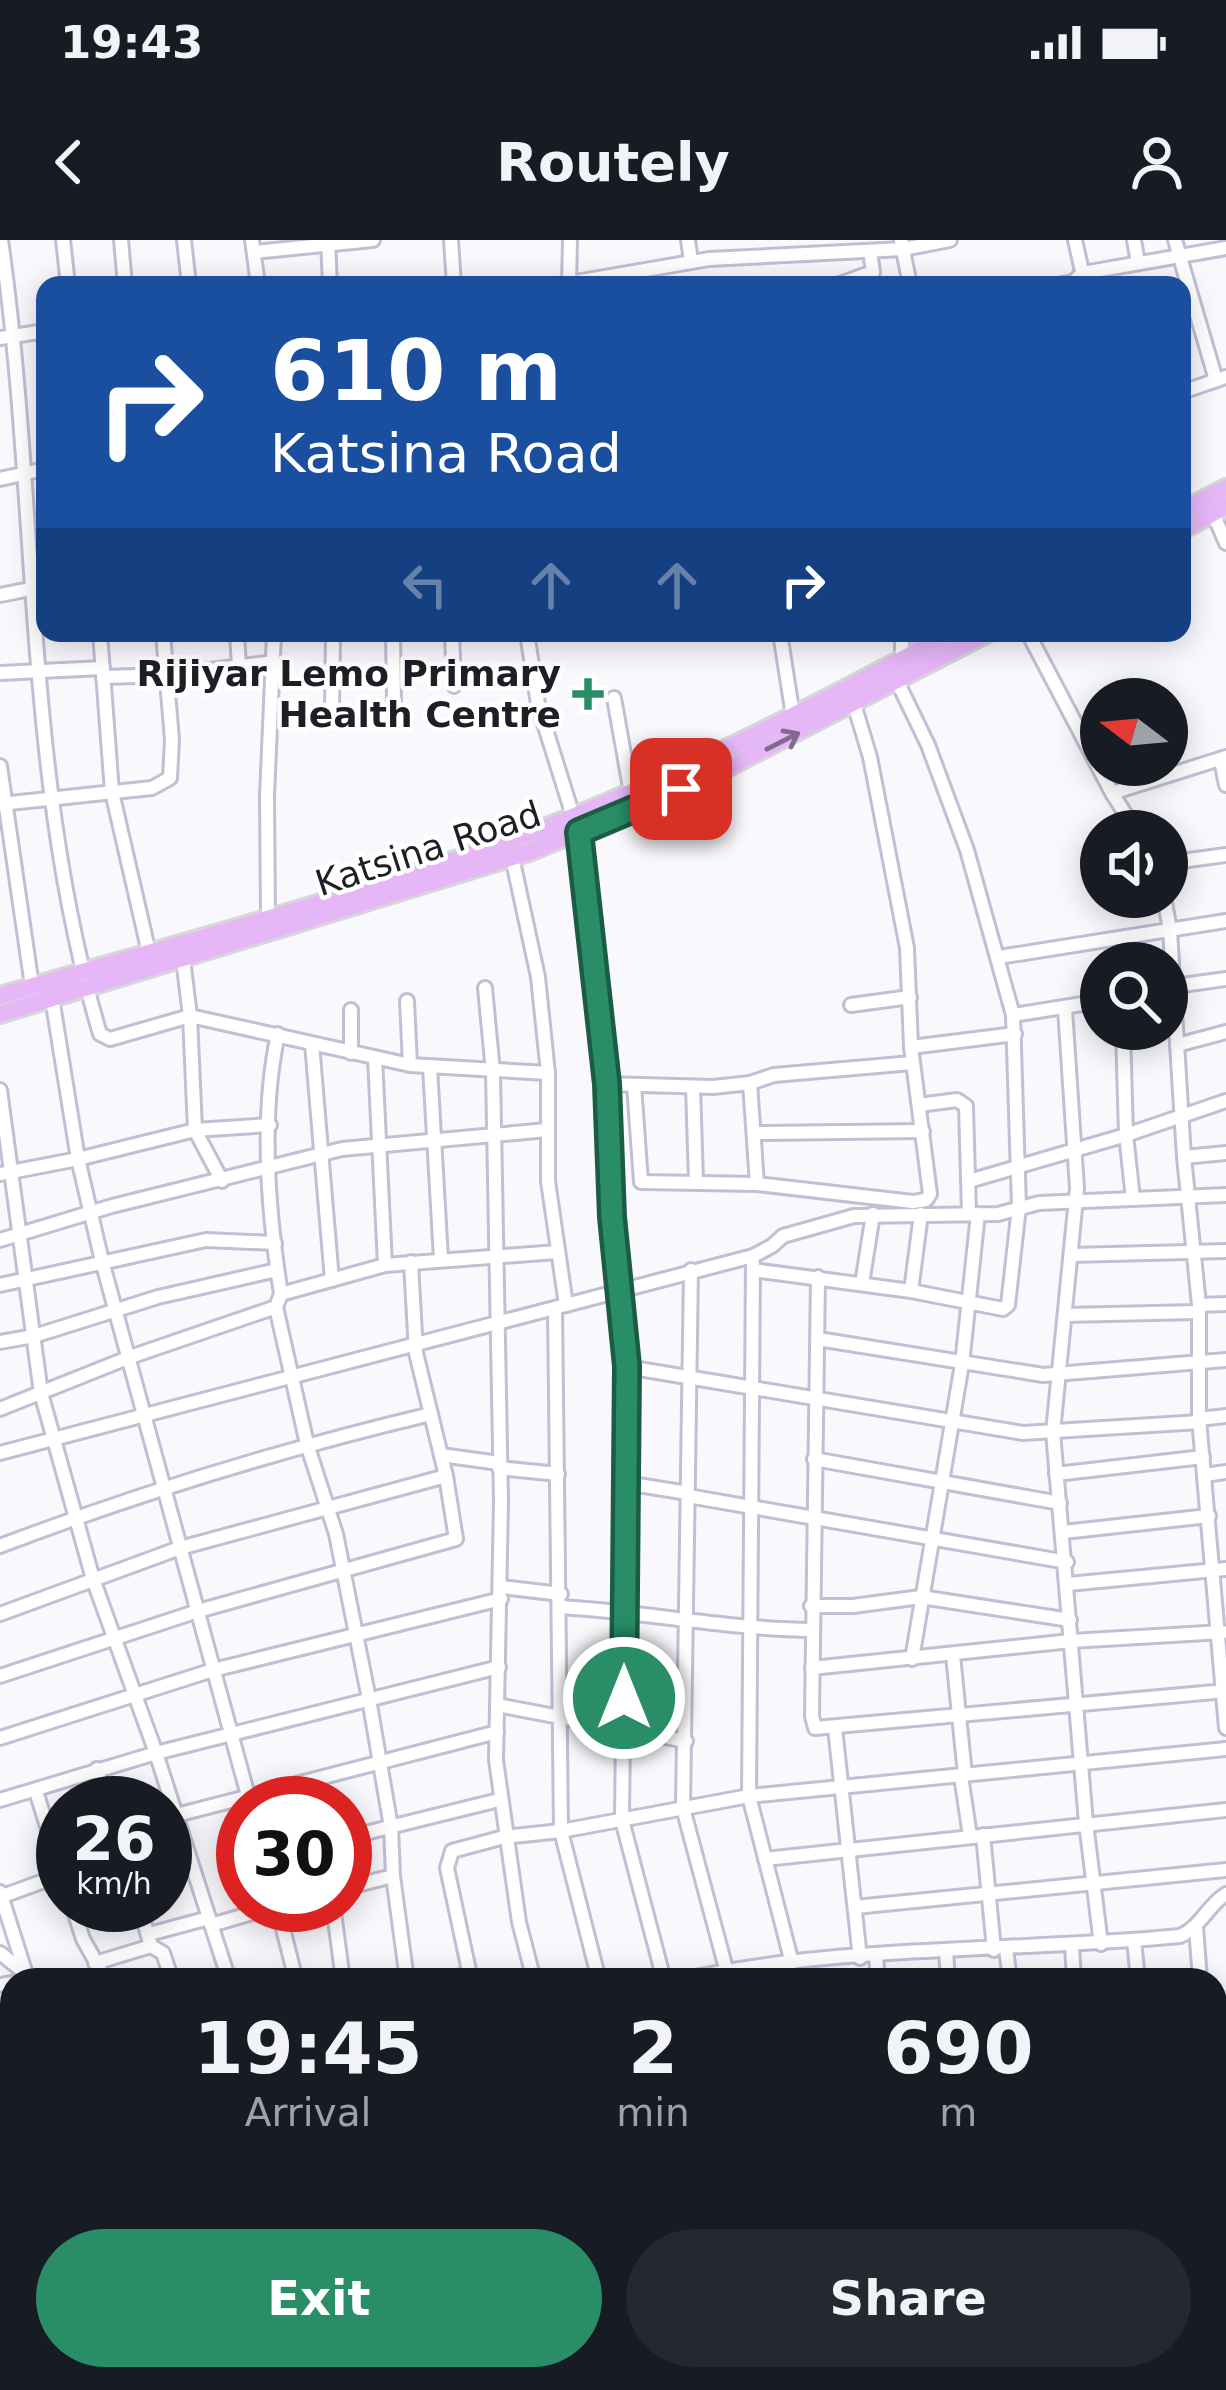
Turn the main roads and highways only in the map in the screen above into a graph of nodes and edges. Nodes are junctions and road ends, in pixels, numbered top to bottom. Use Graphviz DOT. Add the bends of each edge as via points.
graph roads {
  1 [pos="1226,488"];
  2 [pos="1191,506"];
  3 [pos="1220,510"];
  4 [pos="1191,525"];
  5 [pos="935,642"];
  6 [pos="971,642"];
  7 [pos="576,824"];
  8 [pos="84,980"];
  9 [pos="0,995"];
  10 [pos="0,1013"];
  1 -- 2 [label="highway"];
  3 -- 4 [label="highway"];
  5 -- 7 [label="highway, Katsina Road"];
  7 -- 6 [label="highway, Katsina Road, one-way" via="711,776"];
  7 -- 8 [label="highway, Katsina Road" via="149,953"];
  7 -- 8 [label="highway, Katsina Road" via="512,857 183,959"];
  8 -- 9 [label="highway, Katsina Road"];
  8 -- 10 [label="highway, Katsina Road"];
}
